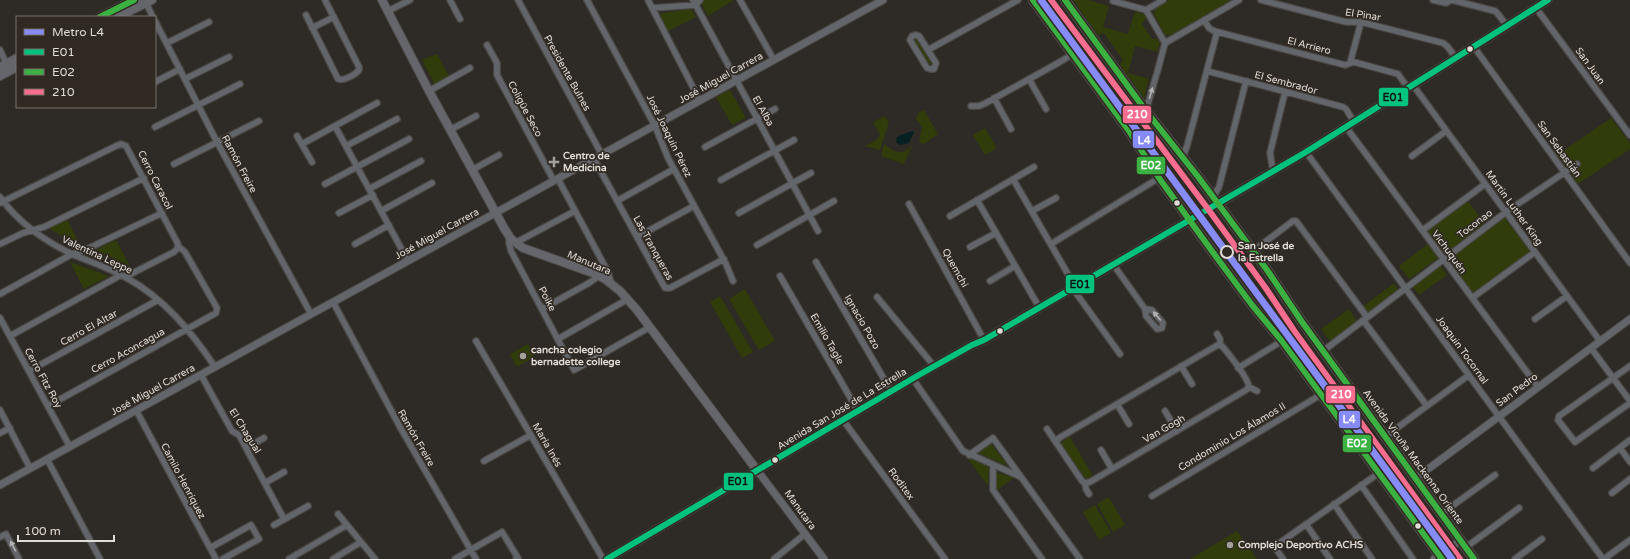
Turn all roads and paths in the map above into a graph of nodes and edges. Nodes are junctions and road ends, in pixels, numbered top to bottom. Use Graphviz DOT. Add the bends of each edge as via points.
graph roads {
  1 [pos="134,0"];
  2 [pos="325,0"];
  3 [pos="382,0"];
  4 [pos="410,0"];
  5 [pos="450,0"];
  6 [pos="518,0"];
  7 [pos="587,0"];
  8 [pos="648,0"];
  9 [pos="740,0"];
  10 [pos="1018,0"];
  11 [pos="1033,0"];
  12 [pos="1065,0"];
  13 [pos="1110,0"];
  14 [pos="1163,0"];
  15 [pos="1239,0"];
  16 [pos="1261,0"];
  17 [pos="1433,0"];
  18 [pos="1451,0"];
  19 [pos="1548,0"];
  20 [pos="146,1"];
  21 [pos="879,1"];
  22 [pos="696,2"];
  23 [pos="652,8"];
  24 [pos="1536,8"];
  25 [pos="1146,10"];
  26 [pos="388,11"];
  27 [pos="306,15"];
  28 [pos="102,16"];
  29 [pos="120,16"];
  30 [pos="153,16"];
  31 [pos="334,17"];
  32 [pos="460,19"];
  33 [pos="1204,20"];
  34 [pos="210,22"];
  35 [pos="1361,22"];
  36 [pos="156,23"];
  37 [pos="1507,26"];
  38 [pos="312,28"];
  39 [pos="1217,32"];
  40 [pos="167,43"];
  41 [pos="1165,43"];
  42 [pos="487,45"];
  43 [pos="1474,47"];
  44 [pos="0,50"];
  45 [pos="928,50"];
  46 [pos="1072,53"];
  47 [pos="229,57"];
  48 [pos="16,58"];
  49 [pos="1456,58"];
  50 [pos="774,60"];
  51 [pos="1350,63"];
  52 [pos="3,65"];
  53 [pos="16,68"];
  54 [pos="470,68"];
  55 [pos="180,70"];
  56 [pos="1207,71"];
  57 [pos="0,76"];
  58 [pos="185,79"];
  59 [pos="1029,79"];
  60 [pos="736,81"];
  61 [pos="156,82"];
  62 [pos="1246,82"];
  63 [pos="240,84"];
  64 [pos="1410,87"];
  65 [pos="429,91"];
  66 [pos="1285,92"];
  67 [pos="994,98"];
  68 [pos="700,101"];
  69 [pos="377,104"];
  70 [pos="199,106"];
  71 [pos="972,106"];
  72 [pos="775,109"];
  73 [pos="1046,109"];
  74 [pos="1146,111"];
  75 [pos="476,116"];
  76 [pos="397,119"];
  77 [pos="757,119"];
  78 [pos="259,121"];
  79 [pos="1354,122"];
  80 [pos="335,126"];
  81 [pos="655,126"];
  82 [pos="1346,127"];
  83 [pos="155,128"];
  84 [pos="1011,129"];
  85 [pos="450,130"];
  86 [pos="1446,131"];
  87 [pos="1630,135"];
  88 [pos="298,136"];
  89 [pos="409,139"];
  90 [pos="794,140"];
  91 [pos="217,142"];
  92 [pos="302,144"];
  93 [pos="346,146"];
  94 [pos="705,147"];
  95 [pos="774,151"];
  96 [pos="1306,152"];
  97 [pos="499,155"];
  98 [pos="602,155"];
  99 [pos="1412,156"];
  100 [pos="1182,157"];
  101 [pos="594,159"];
  102 [pos="421,161"];
  103 [pos="312,162"];
  104 [pos="174,164"];
  105 [pos="1576,164"];
  106 [pos="357,167"];
  107 [pos="1034,167"];
  108 [pos="674,169"];
  109 [pos="472,170"];
  110 [pos="1273,171"];
  111 [pos="1564,172"];
  112 [pos="811,173"];
  113 [pos="144,178"];
  114 [pos="1159,178"];
  115 [pos="1014,179"];
  116 [pos="556,180"];
  117 [pos="721,180"];
  118 [pos="432,183"];
  119 [pos="792,183"];
  120 [pos="325,184"];
  121 [pos="1485,184"];
  122 [pos="369,189"];
  123 [pos="373,195"];
  124 [pos="1056,198"];
  125 [pos="977,200"];
  126 [pos="1,201"];
  127 [pos="617,201"];
  128 [pos="834,201"];
  129 [pos="1215,201"];
  130 [pos="909,204"];
  131 [pos="694,206"];
  132 [pos="381,211"];
  133 [pos="575,211"];
  134 [pos="1032,211"];
  135 [pos="162,212"];
  136 [pos="1506,212"];
  137 [pos="340,213"];
  138 [pos="495,213"];
  139 [pos="739,213"];
  140 [pos="810,216"];
  141 [pos="950,216"];
  142 [pos="1188,219"];
  143 [pos="389,225"];
  144 [pos="33,230"];
  145 [pos="1423,230"];
  146 [pos="818,231"];
  147 [pos="996,233"];
  148 [pos="509,236"];
  149 [pos="637,237"];
  150 [pos="515,243"];
  151 [pos="0,244"];
  152 [pos="355,244"];
  153 [pos="1051,244"];
  154 [pos="757,245"];
  155 [pos="178,246"];
  156 [pos="970,248"];
  157 [pos="1253,251"];
  158 [pos="1535,252"];
  159 [pos="72,254"];
  160 [pos="724,259"];
  161 [pos="1444,259"];
  162 [pos="408,261"];
  163 [pos="816,262"];
  164 [pos="1630,263"];
  165 [pos="1113,264"];
  166 [pos="1015,266"];
  167 [pos="123,276"];
  168 [pos="599,276"];
  169 [pos="780,276"];
  170 [pos="733,281"];
  171 [pos="990,281"];
  172 [pos="611,283"];
  173 [pos="1074,287"];
  174 [pos="1405,288"];
  175 [pos="0,294"];
  176 [pos="1566,296"];
  177 [pos="877,297"];
  178 [pos="1472,298"];
  179 [pos="628,299"];
  180 [pos="158,300"];
  181 [pos="333,302"];
  182 [pos="1039,307"];
  183 [pos="542,309"];
  184 [pos="1145,309"];
  185 [pos="217,311"];
  186 [pos="310,314"];
  187 [pos="0,318"];
  188 [pos="1365,319"];
  189 [pos="1630,319"];
  190 [pos="1535,320"];
  191 [pos="650,327"];
  192 [pos="188,329"];
  193 [pos="1217,334"];
  194 [pos="10,336"];
  195 [pos="558,339"];
  196 [pos="984,340"];
  197 [pos="476,341"];
  198 [pos="1282,341"];
  199 [pos="1600,341"];
  200 [pos="1220,345"];
  201 [pos="1591,348"];
  202 [pos="1323,351"];
  203 [pos="1120,354"];
  204 [pos="934,366"];
  205 [pos="1181,366"];
  206 [pos="1630,366"];
  207 [pos="215,367"];
  208 [pos="1238,368"];
  209 [pos="29,371"];
  210 [pos="201,375"];
  211 [pos="1469,375"];
  212 [pos="1613,378"];
  213 [pos="914,381"];
  214 [pos="1192,384"];
  215 [pos="1249,387"];
  216 [pos="1538,387"];
  217 [pos="892,391"];
  218 [pos="1257,391"];
  219 [pos="1322,394"];
  220 [pos="1630,402"];
  221 [pos="1117,404"];
  222 [pos="48,406"];
  223 [pos="1427,406"];
  224 [pos="0,410"];
  225 [pos="136,410"];
  226 [pos="858,411"];
  227 [pos="1165,411"];
  228 [pos="1499,416"];
  229 [pos="845,422"];
  230 [pos="1129,424"];
  231 [pos="10,428"];
  232 [pos="1047,429"];
  233 [pos="1177,431"];
  234 [pos="0,434"];
  235 [pos="531,434"];
  236 [pos="1386,436"];
  237 [pos="264,438"];
  238 [pos="1630,440"];
  239 [pos="1057,441"];
  240 [pos="70,446"];
  241 [pos="246,448"];
  242 [pos="1620,448"];
  243 [pos="1101,450"];
  244 [pos="969,455"];
  245 [pos="47,459"];
  246 [pos="484,461"];
  247 [pos="1630,462"];
  248 [pos="993,466"];
  249 [pos="30,468"];
  250 [pos="1593,468"];
  251 [pos="1112,469"];
  252 [pos="284,472"];
  253 [pos="759,472"];
  254 [pos="1379,473"];
  255 [pos="1495,475"];
  256 [pos="1021,478"];
  257 [pos="1416,478"];
  258 [pos="1630,479"];
  259 [pos="265,483"];
  260 [pos="1086,483"];
  261 [pos="0,485"];
  262 [pos="1361,485"];
  263 [pos="1612,493"];
  264 [pos="1089,494"];
  265 [pos="1152,496"];
  266 [pos="1334,504"];
  267 [pos="308,506"];
  268 [pos="1519,508"];
  269 [pos="338,514"];
  270 [pos="1441,514"];
  271 [pos="284,519"];
  272 [pos="1306,524"];
  273 [pos="274,525"];
  274 [pos="347,525"];
  275 [pos="805,534"];
  276 [pos="0,537"];
  277 [pos="1542,539"];
  278 [pos="1630,540"];
  279 [pos="361,542"];
  280 [pos="1463,544"];
  281 [pos="210,548"];
  282 [pos="471,550"];
  283 [pos="1438,558"];
  284 [pos="1601,558"];
  285 [pos="19,559"];
  286 [pos="100,559"];
  287 [pos="216,559"];
  288 [pos="223,559"];
  289 [pos="289,559"];
  290 [pos="333,559"];
  291 [pos="374,559"];
  292 [pos="455,559"];
  293 [pos="476,559"];
  294 [pos="516,559"];
  295 [pos="603,559"];
  296 [pos="607,559"];
  297 [pos="617,559"];
  298 [pos="774,559"];
  299 [pos="824,559"];
  300 [pos="945,559"];
  301 [pos="1042,559"];
  302 [pos="1080,559"];
  303 [pos="1283,559"];
  304 [pos="1330,559"];
  305 [pos="1372,559"];
  306 [pos="1413,559"];
  307 [pos="1474,559"];
  308 [pos="1514,559"];
  1 -- 28 [label="main road"];
  2 -- 31 [label="street"];
  3 -- 26 [label="main road, Manutara"];
  4 -- 26 [label="street"];
  5 -- 32 [label="street"];
  6 -- 98 [label="street, Presidente Bulnes"];
  7 -- 81 [label="street, José Joaquín Pérez"];
  8 -- 23 [label="street"];
  9 -- 50 [label="street"];
  10 -- 45 [label="street"];
  11 -- 46 [label="main road"];
  12 -- 74 [label="main road, Avenida Vicuña Mackenna Oriente"];
  13 -- 25 [label="street"];
  14 -- 25 [label="street"];
  15 -- 33 [label="street"];
  16 -- 35 [label="street, El Pinar" via="1346,22"];
  17 -- 18 [label="street" via="1444,3"];
  18 -- 37 [label="street" via="1495,11"];
  19 -- 24 [label="main road, Avenida San José de La Estrella"];
  20 -- 29 [label="main road"];
  20 -- 30 [label="street"];
  21 -- 50 [label="street, José Miguel Carrera"];
  22 -- 23 [label="street"];
  22 -- 60 [label="street, El Alba"];
  23 -- 68 [label="street"];
  24 -- 37 [label="main road, Avenida San José de La Estrella"];
  24 -- 87 [label="street, San Juan"];
  25 -- 41 [label="street"];
  26 -- 65 [label="main road, Manutara"];
  27 -- 38 [label="street"];
  31 -- 38 [label="street"];
  31 -- 38 [label="street" via="359,67 357,73 343,80 338,79"];
  33 -- 39 [label="street, El Arriero" via="1210,29"];
  33 -- 41 [label="street"];
  34 -- 40 [label="street"];
  35 -- 49 [label="street, El Pinar" via="1443,43"];
  35 -- 51 [label="street"];
  36 -- 40 [label="street, Ramón Freire"];
  37 -- 43 [label="main road, Avenida San José de La Estrella"];
  39 -- 51 [label="street, El Arriero" via="1345,65"];
  39 -- 56 [label="street"];
  40 -- 55 [label="street, Ramón Freire"];
  74 -- 41 [label="street, one-way"];
  42 -- 116 [label="street, Coligüe Seco" via="497,63 497,75"];
  43 -- 49 [label="main road, Avenida San José de La Estrella"];
  43 -- 111 [label="street, San Sebastián"];
  44 -- 52 [label="street"];
  45 -- 45 [label="street" via="919,36 914,35 910,38 927,68 932,69 936,64"];
  46 -- 59 [label="street"];
  46 -- 114 [label="main road" via="1133,137"];
  47 -- 58 [label="street"];
  48 -- 52 [label="main road"];
  49 -- 64 [label="main road, Avenida San José de La Estrella"];
  50 -- 60 [label="street, José Miguel Carrera"];
  51 -- 64 [label="street, El Arriero" via="1398,74"];
  53 -- 57 [label="main road"];
  54 -- 65 [label="street"];
  55 -- 58 [label="street, Ramón Freire"];
  55 -- 61 [label="street"];
  56 -- 62 [label="street, El Sembrador"];
  56 -- 100 [label="street"];
  58 -- 70 [label="street, Ramón Freire"];
  59 -- 67 [label="street"];
  59 -- 73 [label="street"];
  60 -- 68 [label="street, José Miguel Carrera"];
  60 -- 77 [label="street, El Alba"];
  62 -- 66 [label="street, El Sembrador"];
  62 -- 129 [label="street"];
  63 -- 70 [label="street"];
  64 -- 79 [label="main road, Avenida San José de La Estrella"];
  64 -- 86 [label="street, Martin Luther King"];
  65 -- 85 [label="main road, Manutara"];
  66 -- 79 [label="street, El Sembrador" via="1343,107"];
  66 -- 110 [label="street" via="1270,153"];
  67 -- 71 [label="street" via="979,106"];
  67 -- 84 [label="street"];
  68 -- 81 [label="street, José Miguel Carrera"];
  69 -- 80 [label="street"];
  70 -- 83 [label="street"];
  70 -- 91 [label="street, Ramón Freire"];
  72 -- 77 [label="street"];
  74 -- 100 [label="main road, Avenida Vicuña Mackenna Oriente"];
  75 -- 85 [label="street"];
  76 -- 93 [label="street"];
  77 -- 94 [label="street"];
  77 -- 95 [label="street, El Alba"];
  78 -- 91 [label="street"];
  79 -- 82 [label="main road, Avenida San José de La Estrella"];
  80 -- 92 [label="street"];
  80 -- 93 [label="street"];
  81 -- 98 [label="street, José Miguel Carrera"];
  81 -- 108 [label="street, José Joaquín Pérez"];
  82 -- 96 [label="main road, Avenida San José de La Estrella"];
  82 -- 145 [label="street, Vichuquén"];
  85 -- 109 [label="main road, Manutara"];
  86 -- 99 [label="street"];
  86 -- 121 [label="street, Martin Luther King"];
  88 -- 92 [label="street"];
  89 -- 106 [label="street"];
  90 -- 95 [label="street"];
  91 -- 104 [label="street"];
  91 -- 186 [label="street, Ramón Freire"];
  92 -- 103 [label="street"];
  93 -- 106 [label="street"];
  95 -- 117 [label="street"];
  95 -- 119 [label="street, El Alba"];
  96 -- 110 [label="main road, Avenida San José de La Estrella"];
  96 -- 174 [label="street, Joaquín Tocornal"];
  97 -- 109 [label="street"];
  98 -- 101 [label="street, José Miguel Carrera"];
  100 -- 129 [label="main road, Avenida Vicuña Mackenna Oriente"];
  101 -- 116 [label="street, José Miguel Carrera"];
  101 -- 127 [label="street, Las Tranqueras"];
  102 -- 122 [label="street"];
  105 -- 111 [label="street, Toconao"];
  106 -- 120 [label="street"];
  106 -- 122 [label="street"];
  107 -- 115 [label="street"];
  108 -- 127 [label="street"];
  108 -- 131 [label="street, José Joaquín Pérez"];
  109 -- 138 [label="main road, Manutara"];
  110 -- 129 [label="main road, Avenida San José de La Estrella"];
  111 -- 136 [label="street, Toconao"];
  111 -- 164 [label="street, San Sebastián"];
  112 -- 119 [label="street"];
  113 -- 126 [label="street, Cerro Caracol" via="128,147 119,145"];
  113 -- 135 [label="street, Cerro Caracol"];
  113 -- 144 [label="street"];
  114 -- 142 [label="main road"];
  114 -- 153 [label="street"];
  115 -- 125 [label="street"];
  115 -- 134 [label="street"];
  116 -- 133 [label="street, Coligüe Seco"];
  116 -- 138 [label="street, José Miguel Carrera"];
  118 -- 132 [label="street"];
  119 -- 139 [label="street"];
  119 -- 140 [label="street, El Alba"];
  121 -- 136 [label="street, Martin Luther King"];
  121 -- 145 [label="street"];
  122 -- 123 [label="street"];
  123 -- 132 [label="street"];
  123 -- 137 [label="street"];
  124 -- 134 [label="street"];
  125 -- 141 [label="street"];
  125 -- 147 [label="street"];
  126 -- 144 [label="street, Valentina Leppe"];
  127 -- 149 [label="street, Las Tranqueras"];
  128 -- 140 [label="street"];
  129 -- 142 [label="main road, Avenida San José de La Estrella"];
  129 -- 157 [label="main road, Avenida Vicuña Mackenna Oriente"];
  130 -- 196 [label="street, Quemchi"];
  131 -- 149 [label="street"];
  131 -- 160 [label="street, José Joaquín Pérez"];
  132 -- 143 [label="street"];
  133 -- 150 [label="street"];
  133 -- 172 [label="street, Coligüe Seco" via="608,272"];
  134 -- 153 [label="street"];
  135 -- 155 [label="street, Cerro Caracol" via="177,239"];
  135 -- 159 [label="street"];
  136 -- 158 [label="street, Martin Luther King"];
  136 -- 161 [label="street, Toconao"];
  138 -- 148 [label="main road, Manutara"];
  138 -- 162 [label="street, José Miguel Carrera"];
  140 -- 146 [label="street, El Alba"];
  140 -- 154 [label="street"];
  142 -- 165 [label="main road, Avenida San José de La Estrella"];
  142 -- 198 [label="main road"];
  143 -- 152 [label="street"];
  143 -- 162 [label="street"];
  144 -- 151 [label="street"];
  144 -- 159 [label="street, Valentina Leppe"];
  145 -- 161 [label="street, Vichuquén"];
  147 -- 156 [label="street"];
  147 -- 166 [label="street"];
  148 -- 150 [label="main road, Manutara"];
  148 -- 183 [label="street, Poike" via="511,251"];
  149 -- 160 [label="street, Las Tranqueras" via="666,289"];
  150 -- 168 [label="main road, Manutara"];
  153 -- 173 [label="street"];
  155 -- 167 [label="street" via="172,254"];
  155 -- 185 [label="street, Cerro Caracol" via="185,252"];
  157 -- 188 [label="street" via="1295,220"];
  157 -- 202 [label="main road, Avenida Vicuña Mackenna Oriente"];
  158 -- 176 [label="street, Martin Luther King"];
  158 -- 178 [label="street"];
  159 -- 167 [label="street, Valentina Leppe"];
  159 -- 175 [label="street"];
  160 -- 170 [label="street, José Joaquín Pérez"];
  161 -- 174 [label="street, Toconao"];
  161 -- 178 [label="street, Vichuquén"];
  162 -- 181 [label="street, José Miguel Carrera"];
  163 -- 217 [label="street, Ignacio Pozo"];
  165 -- 173 [label="main road, Avenida San José de La Estrella"];
  165 -- 184 [label="street"];
  166 -- 171 [label="street"];
  166 -- 182 [label="street"];
  167 -- 180 [label="street, Valentina Leppe"];
  167 -- 194 [label="street"];
  168 -- 172 [label="main road, Manutara"];
  168 -- 183 [label="street"];
  169 -- 226 [label="street, Emilio Tagle"];
  172 -- 179 [label="main road, Manutara"];
  173 -- 182 [label="main road, Avenida San José de La Estrella"];
  173 -- 203 [label="street" via="1076,294"];
  174 -- 188 [label="street, Toconao"];
  174 -- 211 [label="street, Joaquín Tocornal"];
  176 -- 190 [label="street"];
  176 -- 199 [label="street, Martin Luther King"];
  177 -- 204 [label="street"];
  178 -- 216 [label="street, Vichuquén"];
  179 -- 191 [label="main road, Manutara"];
  179 -- 195 [label="street"];
  180 -- 192 [label="street, Valentina Leppe"];
  180 -- 209 [label="street, Cerro El Altar"];
  181 -- 186 [label="street, José Miguel Carrera"];
  181 -- 282 [label="street, Ramón Freire" via="400,427"];
  182 -- 196 [label="main road, Avenida San José de La Estrella"];
  183 -- 195 [label="street, Poike"];
  185 -- 192 [label="street, Cerro Aconcagua"];
  186 -- 207 [label="street, José Miguel Carrera"];
  187 -- 194 [label="street, Cerro Fitz Roy"];
  188 -- 202 [label="street, Toconao"];
  188 -- 223 [label="street"];
  189 -- 199 [label="street, San Pedro"];
  191 -- 195 [label="street, Poike" via="574,370"];
  191 -- 253 [label="main road, Manutara"];
  192 -- 207 [label="street, Valentina Leppe"];
  192 -- 222 [label="street, Cerro Aconcagua"];
  193 -- 200 [label="street"];
  194 -- 209 [label="street, Cerro Fitz Roy"];
  196 -- 204 [label="main road, Avenida San José de La Estrella"];
  196 -- 213 [label="main road, Avenida San José de La Estrella" via="975,348"];
  197 -- 235 [label="street, María Inés"];
  198 -- 208 [label="street"];
  198 -- 219 [label="main road"];
  199 -- 201 [label="street, San Pedro"];
  200 -- 205 [label="street"];
  200 -- 208 [label="street"];
  201 -- 212 [label="street"];
  201 -- 216 [label="street, San Pedro"];
  202 -- 236 [label="main road, Avenida Vicuña Mackenna Oriente"];
  204 -- 213 [label="main road, Avenida San José de La Estrella"];
  205 -- 214 [label="street"];
  205 -- 221 [label="street"];
  206 -- 212 [label="street"];
  207 -- 210 [label="street, José Miguel Carrera"];
  208 -- 215 [label="street"];
  209 -- 222 [label="street, Cerro Fitz Roy"];
  210 -- 225 [label="street, José Miguel Carrera"];
  210 -- 241 [label="street, El Chagual" via="232,431 239,435"];
  211 -- 223 [label="street"];
  211 -- 228 [label="street, Joaquín Tocornal"];
  212 -- 220 [label="street"];
  212 -- 220 [label="street" via="1558,419 1576,442"];
  213 -- 217 [label="main road, Avenida San José de La Estrella"];
  213 -- 229 [label="main road, Avenida San José de La Estrella"];
  213 -- 244 [label="street" via="962,451"];
  215 -- 218 [label="street"];
  215 -- 233 [label="street, Van Gogh"];
  216 -- 228 [label="street, San Pedro"];
  217 -- 226 [label="main road, Avenida San José de La Estrella"];
  219 -- 254 [label="main road"];
  219 -- 265 [label="street, Condominio Los Álamos II"];
  221 -- 230 [label="street"];
  221 -- 239 [label="street"];
  222 -- 240 [label="street, Cerro Fitz Roy"];
  223 -- 236 [label="street"];
  224 -- 231 [label="street"];
  225 -- 240 [label="street, José Miguel Carrera"];
  225 -- 281 [label="street, Camilo Henríquez"];
  226 -- 229 [label="main road, Avenida San José de La Estrella"];
  227 -- 233 [label="street"];
  228 -- 257 [label="street, San Pedro"];
  228 -- 284 [label="street, Joaquín Tocornal"];
  229 -- 253 [label="main road, Avenida San José de La Estrella"];
  229 -- 300 [label="street, Roditex"];
  231 -- 234 [label="street"];
  231 -- 249 [label="street"];
  232 -- 239 [label="street"];
  233 -- 251 [label="street, Van Gogh"];
  235 -- 246 [label="street"];
  235 -- 295 [label="street, María Inés"];
  236 -- 257 [label="main road, Avenida Vicuña Mackenna Oriente"];
  237 -- 241 [label="street"];
  238 -- 242 [label="street"];
  239 -- 260 [label="street" via="1061,452"];
  240 -- 245 [label="street, José Miguel Carrera"];
  241 -- 259 [label="street, El Chagual"];
  242 -- 247 [label="street"];
  242 -- 250 [label="street"];
  243 -- 251 [label="street"];
  244 -- 248 [label="street"];
  244 -- 256 [label="street" via="993,438"];
  245 -- 249 [label="street, José Miguel Carrera"];
  245 -- 286 [label="street"];
  248 -- 256 [label="street"];
  248 -- 301 [label="street" via="993,490"];
  249 -- 261 [label="street, José Miguel Carrera"];
  251 -- 260 [label="street, Van Gogh"];
  252 -- 259 [label="street"];
  253 -- 275 [label="street, Manutara"];
  253 -- 296 [label="main road, Avenida San José de La Estrella"];
  253 -- 297 [label="main road, Avenida San José de La Estrella"];
  254 -- 262 [label="street"];
  254 -- 283 [label="main road"];
  255 -- 270 [label="street"];
  256 -- 302 [label="street"];
  257 -- 270 [label="main road, Avenida Vicuña Mackenna Oriente"];
  258 -- 263 [label="street"];
  259 -- 271 [label="street, El Chagual"];
  260 -- 264 [label="street"];
  262 -- 266 [label="street"];
  262 -- 306 [label="street"];
  266 -- 272 [label="street"];
  266 -- 305 [label="street"];
  267 -- 271 [label="street"];
  268 -- 280 [label="street"];
  269 -- 274 [label="street"];
  270 -- 280 [label="main road, Avenida Vicuña Mackenna Oriente"];
  271 -- 273 [label="street"];
  272 -- 303 [label="street" via="1276,547"];
  272 -- 304 [label="street"];
  274 -- 279 [label="street"];
  274 -- 289 [label="street"];
  275 -- 298 [label="street"];
  275 -- 299 [label="street, Manutara"];
  285 -- 276 [label="street, one-way" via="6,534"];
  277 -- 308 [label="street"];
  278 -- 284 [label="street"];
  279 -- 290 [label="street"];
  279 -- 291 [label="street"];
  280 -- 283 [label="street"];
  280 -- 307 [label="main road, Avenida Vicuña Mackenna Oriente"];
  281 -- 287 [label="street, Camilo Henríquez"];
  281 -- 288 [label="street" via="251,525 259,538"];
  282 -- 292 [label="street"];
  282 -- 293 [label="street, Ramón Freire"];
  282 -- 294 [label="street" via="502,532 518,558"];
}
